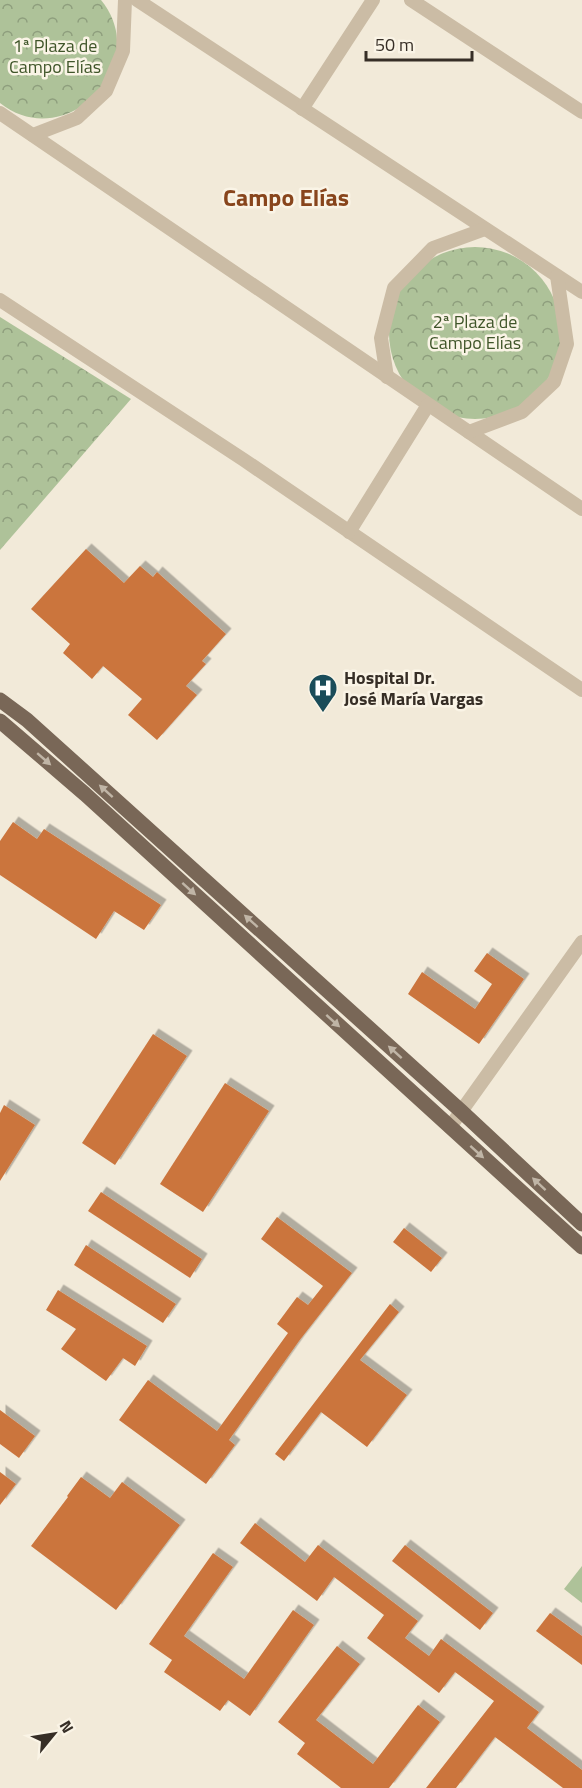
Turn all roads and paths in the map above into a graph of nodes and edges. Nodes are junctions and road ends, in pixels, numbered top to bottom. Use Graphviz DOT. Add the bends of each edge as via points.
graph roads {
  1 [pos="125,0"];
  2 [pos="136,0"];
  3 [pos="373,0"];
  4 [pos="411,0"];
  5 [pos="302,109"];
  6 [pos="582,112"];
  7 [pos="0,113"];
  8 [pos="33,135"];
  9 [pos="485,229"];
  10 [pos="557,276"];
  11 [pos="582,292"];
  12 [pos="0,300"];
  13 [pos="387,376"];
  14 [pos="428,405"];
  15 [pos="469,432"];
  16 [pos="582,509"];
  17 [pos="349,532"];
  18 [pos="582,690"];
  19 [pos="0,700"];
  20 [pos="0,721"];
  21 [pos="582,942"];
  22 [pos="461,1111"];
  23 [pos="450,1128"];
  24 [pos="582,1224"];
  25 [pos="582,1247"];
  1 -- 8 [label="street" via="123,51 106,91 77,118"];
  2 -- 5 [label="street"];
  3 -- 5 [label="street"];
  4 -- 6 [label="street"];
  5 -- 9 [label="street"];
  7 -- 8 [label="street"];
  8 -- 13 [label="street"];
  9 -- 10 [label="street"];
  9 -- 13 [label="street" via="433,248 394,288 381,338"];
  10 -- 11 [label="street"];
  10 -- 15 [label="street" via="567,344 554,382 522,412"];
  12 -- 17 [label="street"];
  13 -- 14 [label="street"];
  14 -- 15 [label="street"];
  14 -- 17 [label="street"];
  15 -- 16 [label="street"];
  17 -- 18 [label="street"];
  22 -- 19 [label="main road, one-way" via="27,720"];
  20 -- 23 [label="main road, one-way"];
  21 -- 22 [label="street"];
  22 -- 23 [label="street"];
  24 -- 22 [label="main road, one-way"];
  23 -- 25 [label="main road, one-way"];
}
